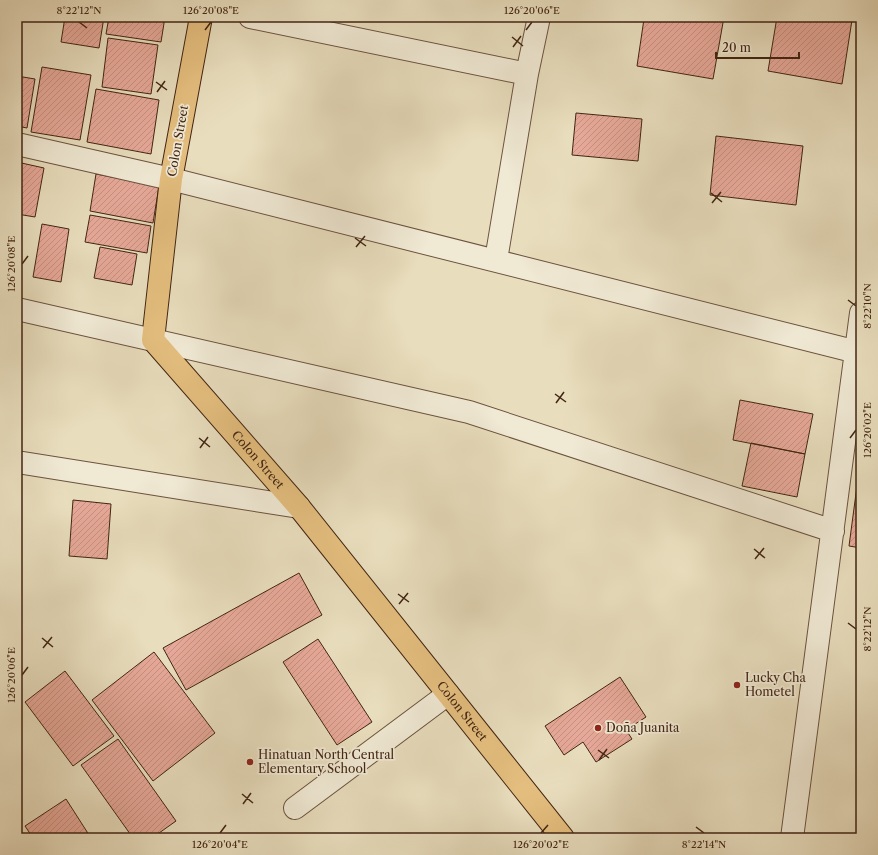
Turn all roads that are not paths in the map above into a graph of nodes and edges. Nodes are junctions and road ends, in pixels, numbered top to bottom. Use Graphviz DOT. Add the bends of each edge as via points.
graph roads {
  1 [pos="201,17"];
  2 [pos="250,17"];
  3 [pos="539,17"];
  4 [pos="527,74"];
  5 [pos="17,144"];
  6 [pos="171,179"];
  7 [pos="496,260"];
  8 [pos="17,310"];
  9 [pos="861,313"];
  10 [pos="154,340"];
  11 [pos="858,352"];
  12 [pos="17,462"];
  13 [pos="299,507"];
  14 [pos="833,531"];
  15 [pos="448,694"];
  16 [pos="295,808"];
  17 [pos="557,836"];
  18 [pos="792,838"];
  1 -- 6 [label="main road, Colon Street"];
  2 -- 4 [label="street"];
  3 -- 4 [label="street"];
  4 -- 7 [label="street"];
  5 -- 6 [label="street"];
  6 -- 7 [label="street"];
  6 -- 10 [label="main road, Colon Street"];
  7 -- 11 [label="street"];
  8 -- 10 [label="street"];
  9 -- 11 [label="street"];
  10 -- 13 [label="main road, Colon Street"];
  10 -- 14 [label="street" via="469,412"];
  11 -- 14 [label="street"];
  12 -- 13 [label="street"];
  13 -- 15 [label="main road, Colon Street"];
  14 -- 18 [label="street"];
  15 -- 16 [label="street"];
  15 -- 17 [label="main road, Colon Street"];
}
